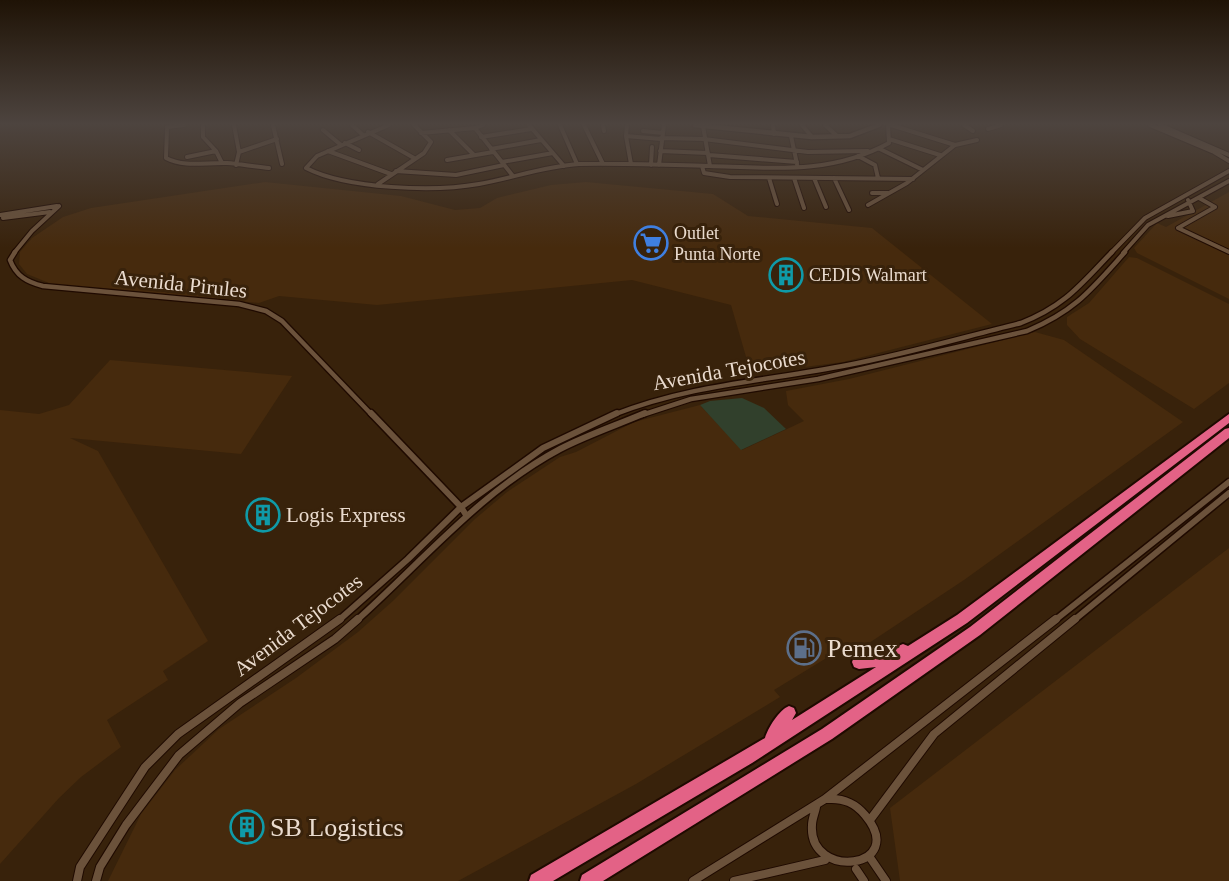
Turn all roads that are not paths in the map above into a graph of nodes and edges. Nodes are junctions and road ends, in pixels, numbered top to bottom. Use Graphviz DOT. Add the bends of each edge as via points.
graph roads {
  1 [pos="248,166"];
  2 [pos="308,166"];
  3 [pos="370,166"];
  4 [pos="403,166"];
  5 [pos="491,166"];
  6 [pos="505,166"];
  7 [pos="564,166"];
  8 [pos="702,166"];
  9 [pos="715,166"];
  10 [pos="829,166"];
  11 [pos="875,166"];
  12 [pos="915,166"];
  13 [pos="927,166"];
  14 [pos="268,168"];
  15 [pos="799,168"];
  16 [pos="923,170"];
  17 [pos="396,171"];
  18 [pos="1229,171"];
  19 [pos="392,174"];
  20 [pos="704,174"];
  21 [pos="513,176"];
  22 [pos="770,178"];
  23 [pos="794,178"];
  24 [pos="813,178"];
  25 [pos="834,178"];
  26 [pos="878,178"];
  27 [pos="913,179"];
  28 [pos="1229,181"];
  29 [pos="378,184"];
  30 [pos="890,192"];
  31 [pos="872,193"];
  32 [pos="1185,196"];
  33 [pos="1198,198"];
  34 [pos="1189,202"];
  35 [pos="777,204"];
  36 [pos="868,206"];
  37 [pos="826,207"];
  38 [pos="804,208"];
  39 [pos="849,210"];
  40 [pos="52,212"];
  41 [pos="0,217"];
  42 [pos="1229,252"];
  43 [pos="636,405"];
  44 [pos="640,415"];
  45 [pos="1229,418"];
  46 [pos="1229,432"];
  47 [pos="1229,482"];
  48 [pos="1229,493"];
  49 [pos="461,507"];
  50 [pos="466,515"];
  51 [pos="962,619"];
  52 [pos="859,662"];
  53 [pos="789,713"];
  54 [pos="747,758"];
  55 [pos="825,800"];
  56 [pos="817,806"];
  57 [pos="870,820"];
  58 [pos="871,859"];
  59 [pos="825,860"];
  60 [pos="856,869"];
  61 [pos="77,881"];
  62 [pos="96,881"];
  63 [pos="537,881"];
  64 [pos="588,881"];
  65 [pos="693,881"];
  66 [pos="734,881"];
  67 [pos="864,881"];
  68 [pos="886,881"];
  1 -- 14 [label="street"];
  2 -- 29 [label="street" via="307,170 355,183"];
  3 -- 19 [label="street"];
  4 -- 17 [label="street"];
  5 -- 17 [label="street" via="456,175"];
  6 -- 21 [label="street"];
  7 -- 21 [label="street"];
  8 -- 20 [label="street"];
  9 -- 15 [label="street"];
  10 -- 15 [label="street"];
  11 -- 26 [label="street"];
  12 -- 16 [label="street"];
  13 -- 16 [label="street"];
  16 -- 27 [label="street"];
  17 -- 19 [label="street"];
  18 -- 32 [label="street, Avenida Tejocotes"];
  19 -- 29 [label="street"];
  20 -- 22 [label="street"];
  21 -- 29 [label="street" via="457,187"];
  22 -- 23 [label="street"];
  22 -- 35 [label="street"];
  23 -- 24 [label="street"];
  23 -- 38 [label="street"];
  24 -- 25 [label="street"];
  24 -- 37 [label="street"];
  25 -- 26 [label="street"];
  25 -- 39 [label="street"];
  26 -- 27 [label="street"];
  27 -- 30 [label="street"];
  28 -- 33 [label="street, Avenida Tejocotes"];
  30 -- 31 [label="street"];
  30 -- 36 [label="street"];
  32 -- 34 [label="street"];
  32 -- 43 [label="street, Avenida Tejocotes" via="1136,225 1078,289 1042,315 849,365 691,390"];
  33 -- 34 [label="street, Avenida Tejocotes"];
  33 -- 42 [label="street" via="1215,207 1178,228"];
  34 -- 44 [label="street, Avenida Tejocotes" via="1149,225 1082,300 1051,321 1027,331 852,372 691,399"];
  40 -- 41 [label="street"];
  40 -- 41 [label="street, Avenida Pirules" via="59,206"];
  40 -- 49 [label="street, Avenida Pirules" via="24,238 10,260 21,277 43,286 239,304 266,311 282,321"];
  43 -- 44 [label="street"];
  43 -- 49 [label="street, Avenida Tejocotes" via="543,448"];
  44 -- 50 [label="street, Avenida Tejocotes" via="560,450"];
  45 -- 51 [label="highway"];
  46 -- 64 [label="highway" via="966,638 827,734"];
  47 -- 55 [label="street"];
  48 -- 57 [label="street" via="934,734"];
  49 -- 50 [label="street"];
  49 -- 61 [label="street, Avenida Tejocotes" via="336,623 178,734 128,791 80,867"];
  50 -- 62 [label="street, Avenida Tejocotes" via="335,639 240,703 179,755 126,825 99,867"];
  51 -- 52 [label="highway" via="894,655"];
  51 -- 54 [label="highway"];
  53 -- 54 [label="highway" via="776,733"];
  54 -- 63 [label="highway"];
  55 -- 56 [label="street"];
  55 -- 57 [label="street" via="841,798 857,806"];
  56 -- 59 [label="street" via="810,822 811,832"];
  56 -- 65 [label="street"];
  57 -- 58 [label="street" via="875,834"];
  58 -- 60 [label="street"];
  58 -- 68 [label="street"];
  59 -- 60 [label="street" via="841,869"];
  59 -- 66 [label="street"];
  60 -- 67 [label="street"];
}
